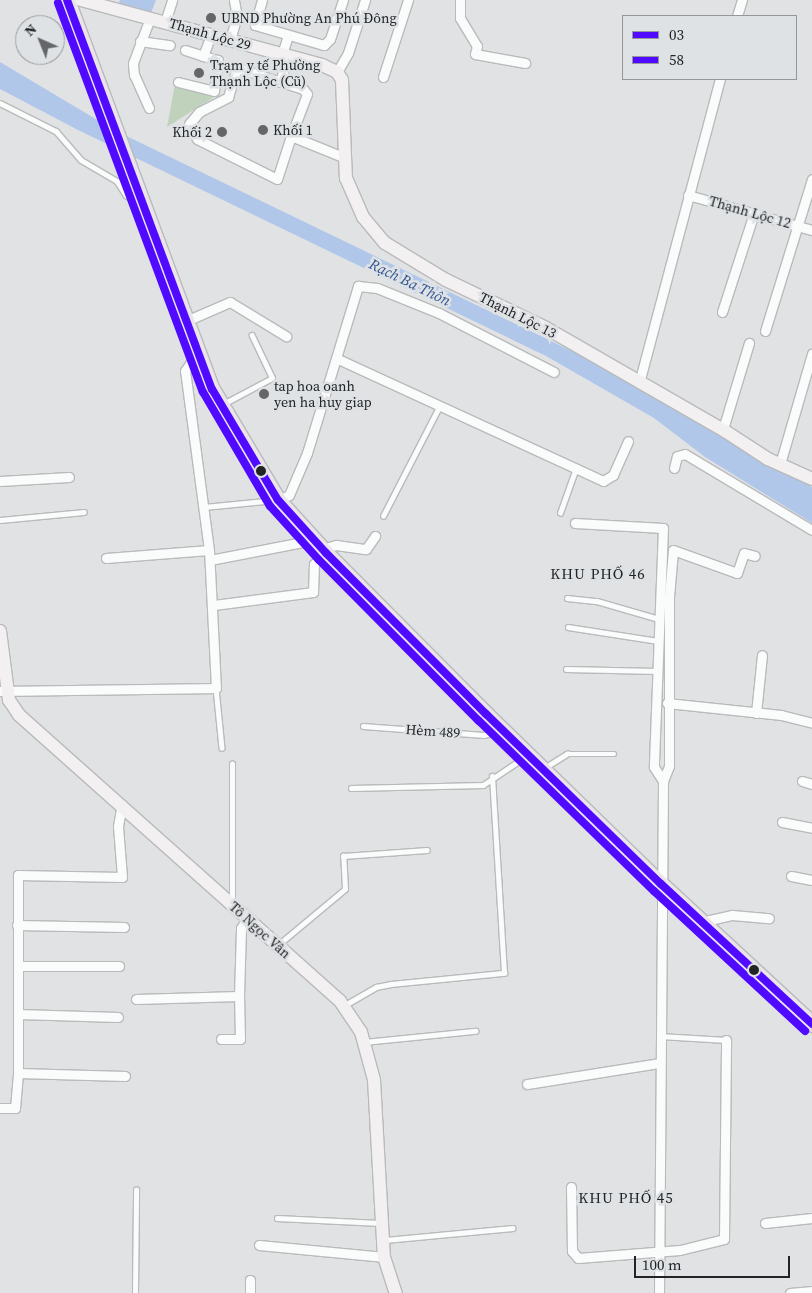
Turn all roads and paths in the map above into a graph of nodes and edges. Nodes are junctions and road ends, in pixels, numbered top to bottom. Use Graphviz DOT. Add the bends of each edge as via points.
graph roads {
  1 [pos="67,0"];
  2 [pos="81,0"];
  3 [pos="172,0"];
  4 [pos="234,0"];
  5 [pos="262,0"];
  6 [pos="344,0"];
  7 [pos="408,0"];
  8 [pos="460,0"];
  9 [pos="742,0"];
  10 [pos="361,1"];
  11 [pos="737,15"];
  12 [pos="150,18"];
  13 [pos="165,22"];
  14 [pos="211,35"];
  15 [pos="288,35"];
  16 [pos="230,40"];
  17 [pos="140,41"];
  18 [pos="170,45"];
  19 [pos="185,50"];
  20 [pos="285,55"];
  21 [pos="203,56"];
  22 [pos="525,63"];
  23 [pos="337,72"];
  24 [pos="383,77"];
  25 [pos="720,80"];
  26 [pos="178,82"];
  27 [pos="280,82"];
  28 [pos="0,103"];
  29 [pos="149,108"];
  30 [pos="291,136"];
  31 [pos="343,157"];
  32 [pos="812,179"];
  33 [pos="688,195"];
  34 [pos="144,207"];
  35 [pos="754,213"];
  36 [pos="798,226"];
  37 [pos="812,230"];
  38 [pos="722,312"];
  39 [pos="186,322"];
  40 [pos="765,331"];
  41 [pos="252,336"];
  42 [pos="286,336"];
  43 [pos="749,342"];
  44 [pos="198,352"];
  45 [pos="812,354"];
  46 [pos="338,359"];
  47 [pos="554,372"];
  48 [pos="639,383"];
  49 [pos="221,405"];
  50 [pos="439,407"];
  51 [pos="723,429"];
  52 [pos="628,441"];
  53 [pos="780,464"];
  54 [pos="576,468"];
  55 [pos="674,468"];
  56 [pos="69,477"];
  57 [pos="812,479"];
  58 [pos="0,481"];
  59 [pos="278,500"];
  60 [pos="204,507"];
  61 [pos="84,512"];
  62 [pos="560,513"];
  63 [pos="383,516"];
  64 [pos="0,520"];
  65 [pos="575,523"];
  66 [pos="812,530"];
  67 [pos="375,536"];
  68 [pos="320,547"];
  69 [pos="209,550"];
  70 [pos="755,556"];
  71 [pos="106,558"];
  72 [pos="210,560"];
  73 [pos="567,598"];
  74 [pos="214,605"];
  75 [pos="659,619"];
  76 [pos="568,628"];
  77 [pos="0,631"];
  78 [pos="658,641"];
  79 [pos="762,655"];
  80 [pos="566,668"];
  81 [pos="657,672"];
  82 [pos="216,688"];
  83 [pos="4,691"];
  84 [pos="667,703"];
  85 [pos="756,713"];
  86 [pos="812,723"];
  87 [pos="363,726"];
  88 [pos="502,730"];
  89 [pos="222,748"];
  90 [pos="614,754"];
  91 [pos="528,755"];
  92 [pos="232,764"];
  93 [pos="543,770"];
  94 [pos="492,776"];
  95 [pos="662,781"];
  96 [pos="802,781"];
  97 [pos="812,784"];
  98 [pos="351,788"];
  99 [pos="122,804"];
  100 [pos="782,822"];
  101 [pos="812,828"];
  102 [pos="427,850"];
  103 [pos="791,876"];
  104 [pos="812,880"];
  105 [pos="661,884"];
  106 [pos="232,905"];
  107 [pos="769,918"];
  108 [pos="247,919"];
  109 [pos="701,922"];
  110 [pos="17,925"];
  111 [pos="124,927"];
  112 [pos="277,946"];
  113 [pos="20,966"];
  114 [pos="119,966"];
  115 [pos="239,996"];
  116 [pos="136,999"];
  117 [pos="344,1006"];
  118 [pos="18,1014"];
  119 [pos="118,1017"];
  120 [pos="812,1024"];
  121 [pos="475,1031"];
  122 [pos="660,1036"];
  123 [pos="222,1039"];
  124 [pos="726,1040"];
  125 [pos="364,1042"];
  126 [pos="660,1063"];
  127 [pos="18,1073"];
  128 [pos="125,1076"];
  129 [pos="527,1084"];
  130 [pos="0,1108"];
  131 [pos="571,1186"];
  132 [pos="136,1190"];
  133 [pos="277,1218"];
  134 [pos="812,1218"];
  135 [pos="384,1223"];
  136 [pos="766,1223"];
  137 [pos="512,1228"];
  138 [pos="385,1240"];
  139 [pos="259,1245"];
  140 [pos="660,1249"];
  141 [pos="384,1257"];
  142 [pos="250,1280"];
  143 [pos="812,1290"];
  144 [pos="135,1293"];
  145 [pos="250,1293"];
  146 [pos="396,1293"];
  147 [pos="659,1293"];
  148 [pos="790,1293"];
  1 -- 34 [label="main road"];
  2 -- 12 [label="street, Thạnh Lộc 29"];
  3 -- 13 [label="street"];
  4 -- 16 [label="street" via="236,16"];
  5 -- 15 [label="street" via="255,25"];
  6 -- 15 [label="street" via="328,43 320,45"];
  7 -- 24 [label="street"];
  8 -- 22 [label="street" via="460,18 477,46 475,54"];
  9 -- 11 [label="street"];
  10 -- 23 [label="street" via="348,53"];
  12 -- 13 [label="street, Thạnh Lộc 29"];
  12 -- 17 [label="street"];
  13 -- 14 [label="street, Thạnh Lộc 29"];
  14 -- 16 [label="street, Thạnh Lộc 29"];
  14 -- 21 [label="street"];
  15 -- 20 [label="street"];
  16 -- 20 [label="street, Thạnh Lộc 29"];
  17 -- 18 [label="street"];
  17 -- 29 [label="street" via="135,51 134,75"];
  19 -- 21 [label="street"];
  20 -- 23 [label="street, Thạnh Lộc 29"];
  20 -- 27 [label="street"];
  21 -- 26 [label="street" via="218,60 214,91"];
  23 -- 31 [label="street, Thạnh Lộc 13" via="343,92"];
  25 -- 33 [label="street"];
  27 -- 30 [label="street" via="303,88 306,94"];
  27 -- 30 [label="street" via="236,70 228,97 199,112 190,124 197,139 277,179"];
  28 -- 34 [label="lane" via="56,131 81,160 117,181 126,195"];
  30 -- 31 [label="street"];
  31 -- 48 [label="street, Thạnh Lộc 13" via="352,196 362,217 385,243 417,265 508,308"];
  32 -- 36 [label="street"];
  33 -- 35 [label="street, Thạnh Lộc 12"];
  33 -- 48 [label="street"];
  34 -- 39 [label="main road"];
  35 -- 36 [label="street, Thạnh Lộc 12"];
  35 -- 38 [label="street"];
  36 -- 37 [label="street, Thạnh Lộc 12"];
  36 -- 40 [label="street"];
  39 -- 42 [label="street" via="230,302"];
  39 -- 44 [label="main road"];
  41 -- 49 [label="lane" via="272,378"];
  43 -- 51 [label="street"];
  44 -- 49 [label="main road"];
  44 -- 60 [label="street" via="185,371"];
  45 -- 53 [label="street"];
  46 -- 47 [label="street" via="350,305 358,286 365,284 439,313"];
  46 -- 50 [label="street"];
  46 -- 59 [label="street" via="293,486 289,495"];
  48 -- 51 [label="street, Thạnh Lộc 13"];
  49 -- 59 [label="main road"];
  50 -- 54 [label="street"];
  50 -- 63 [label="lane"];
  51 -- 53 [label="street, Thạnh Lộc 13"];
  52 -- 54 [label="street" via="608,481"];
  53 -- 57 [label="street, Thạnh Lộc 13"];
  54 -- 62 [label="lane"];
  55 -- 66 [label="street" via="677,456 685,454"];
  56 -- 58 [label="street"];
  59 -- 60 [label="lane"];
  59 -- 68 [label="main road"];
  60 -- 69 [label="street"];
  61 -- 64 [label="lane"];
  65 -- 75 [label="street" via="663,528"];
  67 -- 68 [label="street" via="366,549 336,545"];
  68 -- 72 [label="street"];
  68 -- 74 [label="street" via="314,564 313,592"];
  68 -- 88 [label="main road"];
  69 -- 71 [label="street"];
  69 -- 72 [label="street"];
  70 -- 84 [label="street" via="744,553 737,573 673,550"];
  72 -- 74 [label="street"];
  73 -- 75 [label="lane" via="598,601"];
  74 -- 82 [label="street"];
  75 -- 78 [label="street"];
  76 -- 78 [label="lane"];
  77 -- 83 [label="street, Tô Ngọc Vân"];
  78 -- 81 [label="street"];
  79 -- 85 [label="street"];
  80 -- 81 [label="lane"];
  81 -- 95 [label="street" via="654,767"];
  82 -- 83 [label="street"];
  82 -- 89 [label="lane"];
  83 -- 99 [label="street, Tô Ngọc Vân" via="19,715"];
  84 -- 85 [label="street"];
  84 -- 95 [label="street" via="669,766"];
  85 -- 86 [label="street"];
  87 -- 88 [label="lane, Hèm 489" via="484,735"];
  88 -- 91 [label="main road"];
  90 -- 93 [label="lane" via="567,754"];
  91 -- 93 [label="main road"];
  91 -- 94 [label="lane"];
  92 -- 106 [label="lane"];
  93 -- 105 [label="main road"];
  94 -- 98 [label="lane" via="483,785"];
  94 -- 117 [label="lane" via="504,973 376,987"];
  95 -- 105 [label="street"];
  96 -- 97 [label="street"];
  99 -- 106 [label="street, Tô Ngọc Vân"];
  99 -- 110 [label="street" via="118,826 122,877 18,875"];
  100 -- 101 [label="street"];
  102 -- 112 [label="lane" via="343,856 345,888"];
  103 -- 104 [label="street"];
  105 -- 109 [label="main road"];
  105 -- 122 [label="street"];
  106 -- 108 [label="street, Tô Ngọc Vân"];
  107 -- 109 [label="street" via="732,915"];
  108 -- 112 [label="street, Tô Ngọc Vân"];
  108 -- 115 [label="street" via="241,928"];
  109 -- 120 [label="main road"];
  110 -- 111 [label="street"];
  110 -- 113 [label="street"];
  112 -- 117 [label="street, Tô Ngọc Vân"];
  113 -- 114 [label="street"];
  113 -- 118 [label="street"];
  115 -- 116 [label="street"];
  115 -- 123 [label="street" via="240,1039"];
  117 -- 125 [label="street, Tô Ngọc Vân"];
  118 -- 119 [label="street"];
  118 -- 127 [label="street"];
  121 -- 125 [label="lane"];
  122 -- 124 [label="lane"];
  122 -- 126 [label="street"];
  124 -- 140 [label="street" via="724,1239 680,1250"];
  125 -- 135 [label="street, Tô Ngọc Vân" via="374,1080"];
  126 -- 129 [label="street"];
  126 -- 140 [label="street"];
  127 -- 128 [label="street"];
  127 -- 130 [label="street" via="16,1108"];
  131 -- 140 [label="street" via="570,1224 574,1256"];
  132 -- 144 [label="lane"];
  133 -- 135 [label="lane"];
  134 -- 136 [label="street"];
  135 -- 138 [label="street, Tô Ngọc Vân"];
  137 -- 138 [label="lane"];
  138 -- 141 [label="street, Tô Ngọc Vân"];
  139 -- 141 [label="street"];
  140 -- 147 [label="street"];
  141 -- 146 [label="street, Tô Ngọc Vân"];
  142 -- 145 [label="street"];
  143 -- 148 [label="street"];
}
